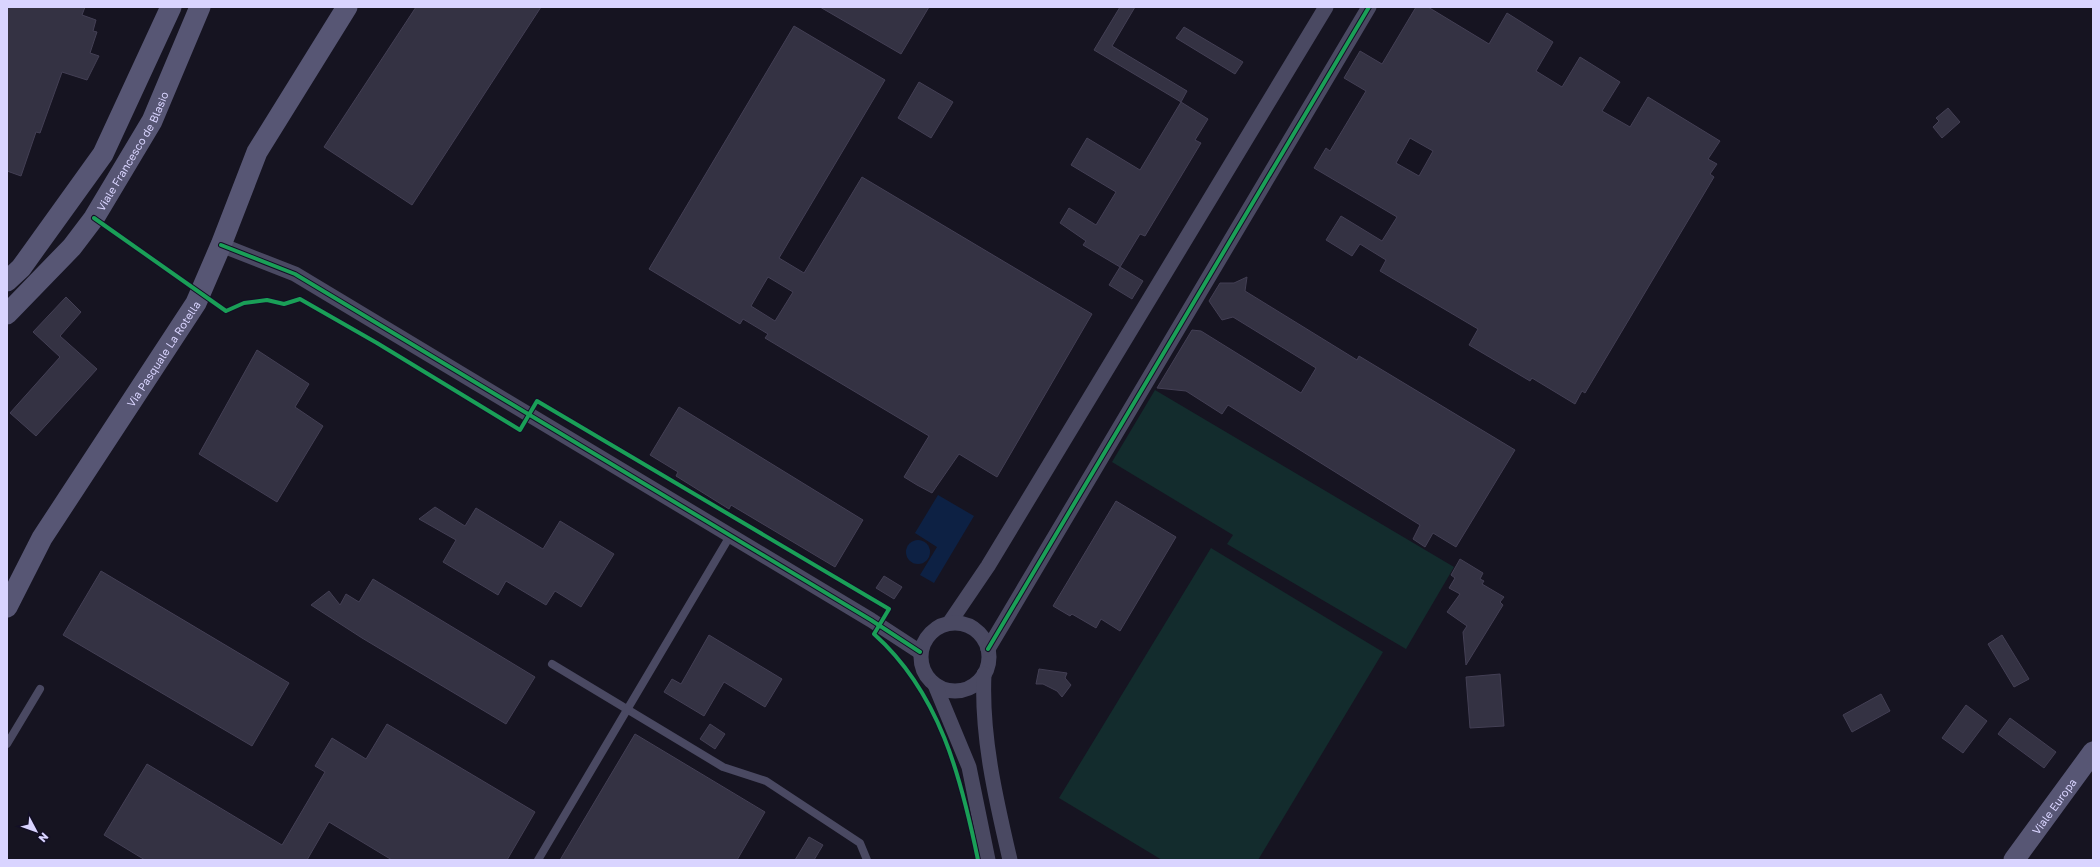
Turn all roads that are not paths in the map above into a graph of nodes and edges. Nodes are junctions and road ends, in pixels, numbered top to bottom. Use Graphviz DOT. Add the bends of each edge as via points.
graph roads {
  1 [pos="171,7"];
  2 [pos="200,7"];
  3 [pos="347,7"];
  4 [pos="1326,7"];
  5 [pos="1369,7"];
  6 [pos="221,245"];
  7 [pos="7,281"];
  8 [pos="7,314"];
  9 [pos="730,536"];
  10 [pos="7,606"];
  11 [pos="950,622"];
  12 [pos="988,648"];
  13 [pos="920,652"];
  14 [pos="552,664"];
  15 [pos="984,674"];
  16 [pos="936,686"];
  17 [pos="40,689"];
  18 [pos="627,709"];
  19 [pos="7,744"];
  20 [pos="2093,752"];
  21 [pos="538,860"];
  22 [pos="867,860"];
  23 [pos="988,860"];
  24 [pos="1010,860"];
  25 [pos="2014,860"];
  1 -- 7 [label="street, Viale Francesco de Blasio" via="103,154 21,268"];
  2 -- 8 [label="street, Viale Francesco de Blasio" via="152,121 94,218 72,247"];
  3 -- 6 [label="street, Via Pasquale La Rotella" via="257,152"];
  4 -- 11 [label="street" via="988,566"];
  5 -- 12 [label="street"];
  6 -- 9 [label="street" via="295,274"];
  6 -- 10 [label="street, Via Pasquale La Rotella" via="196,303 42,538"];
  9 -- 13 [label="street"];
  9 -- 18 [label="lane"];
  11 -- 12 [label="street" via="965,624 978,631"];
  11 -- 13 [label="street" via="930,632"];
  12 -- 15 [label="street" via="989,657"];
  13 -- 16 [label="street" via="923,671"];
  14 -- 18 [label="lane"];
  15 -- 16 [label="street" via="968,689 946,690"];
  15 -- 24 [label="street" via="983,699 987,732 998,809"];
  16 -- 23 [label="street" via="969,767"];
  17 -- 19 [label="lane"];
  18 -- 21 [label="lane"];
  18 -- 22 [label="lane" via="723,767 766,781 860,843"];
  20 -- 25 [label="street, Viale Europa"];
}
